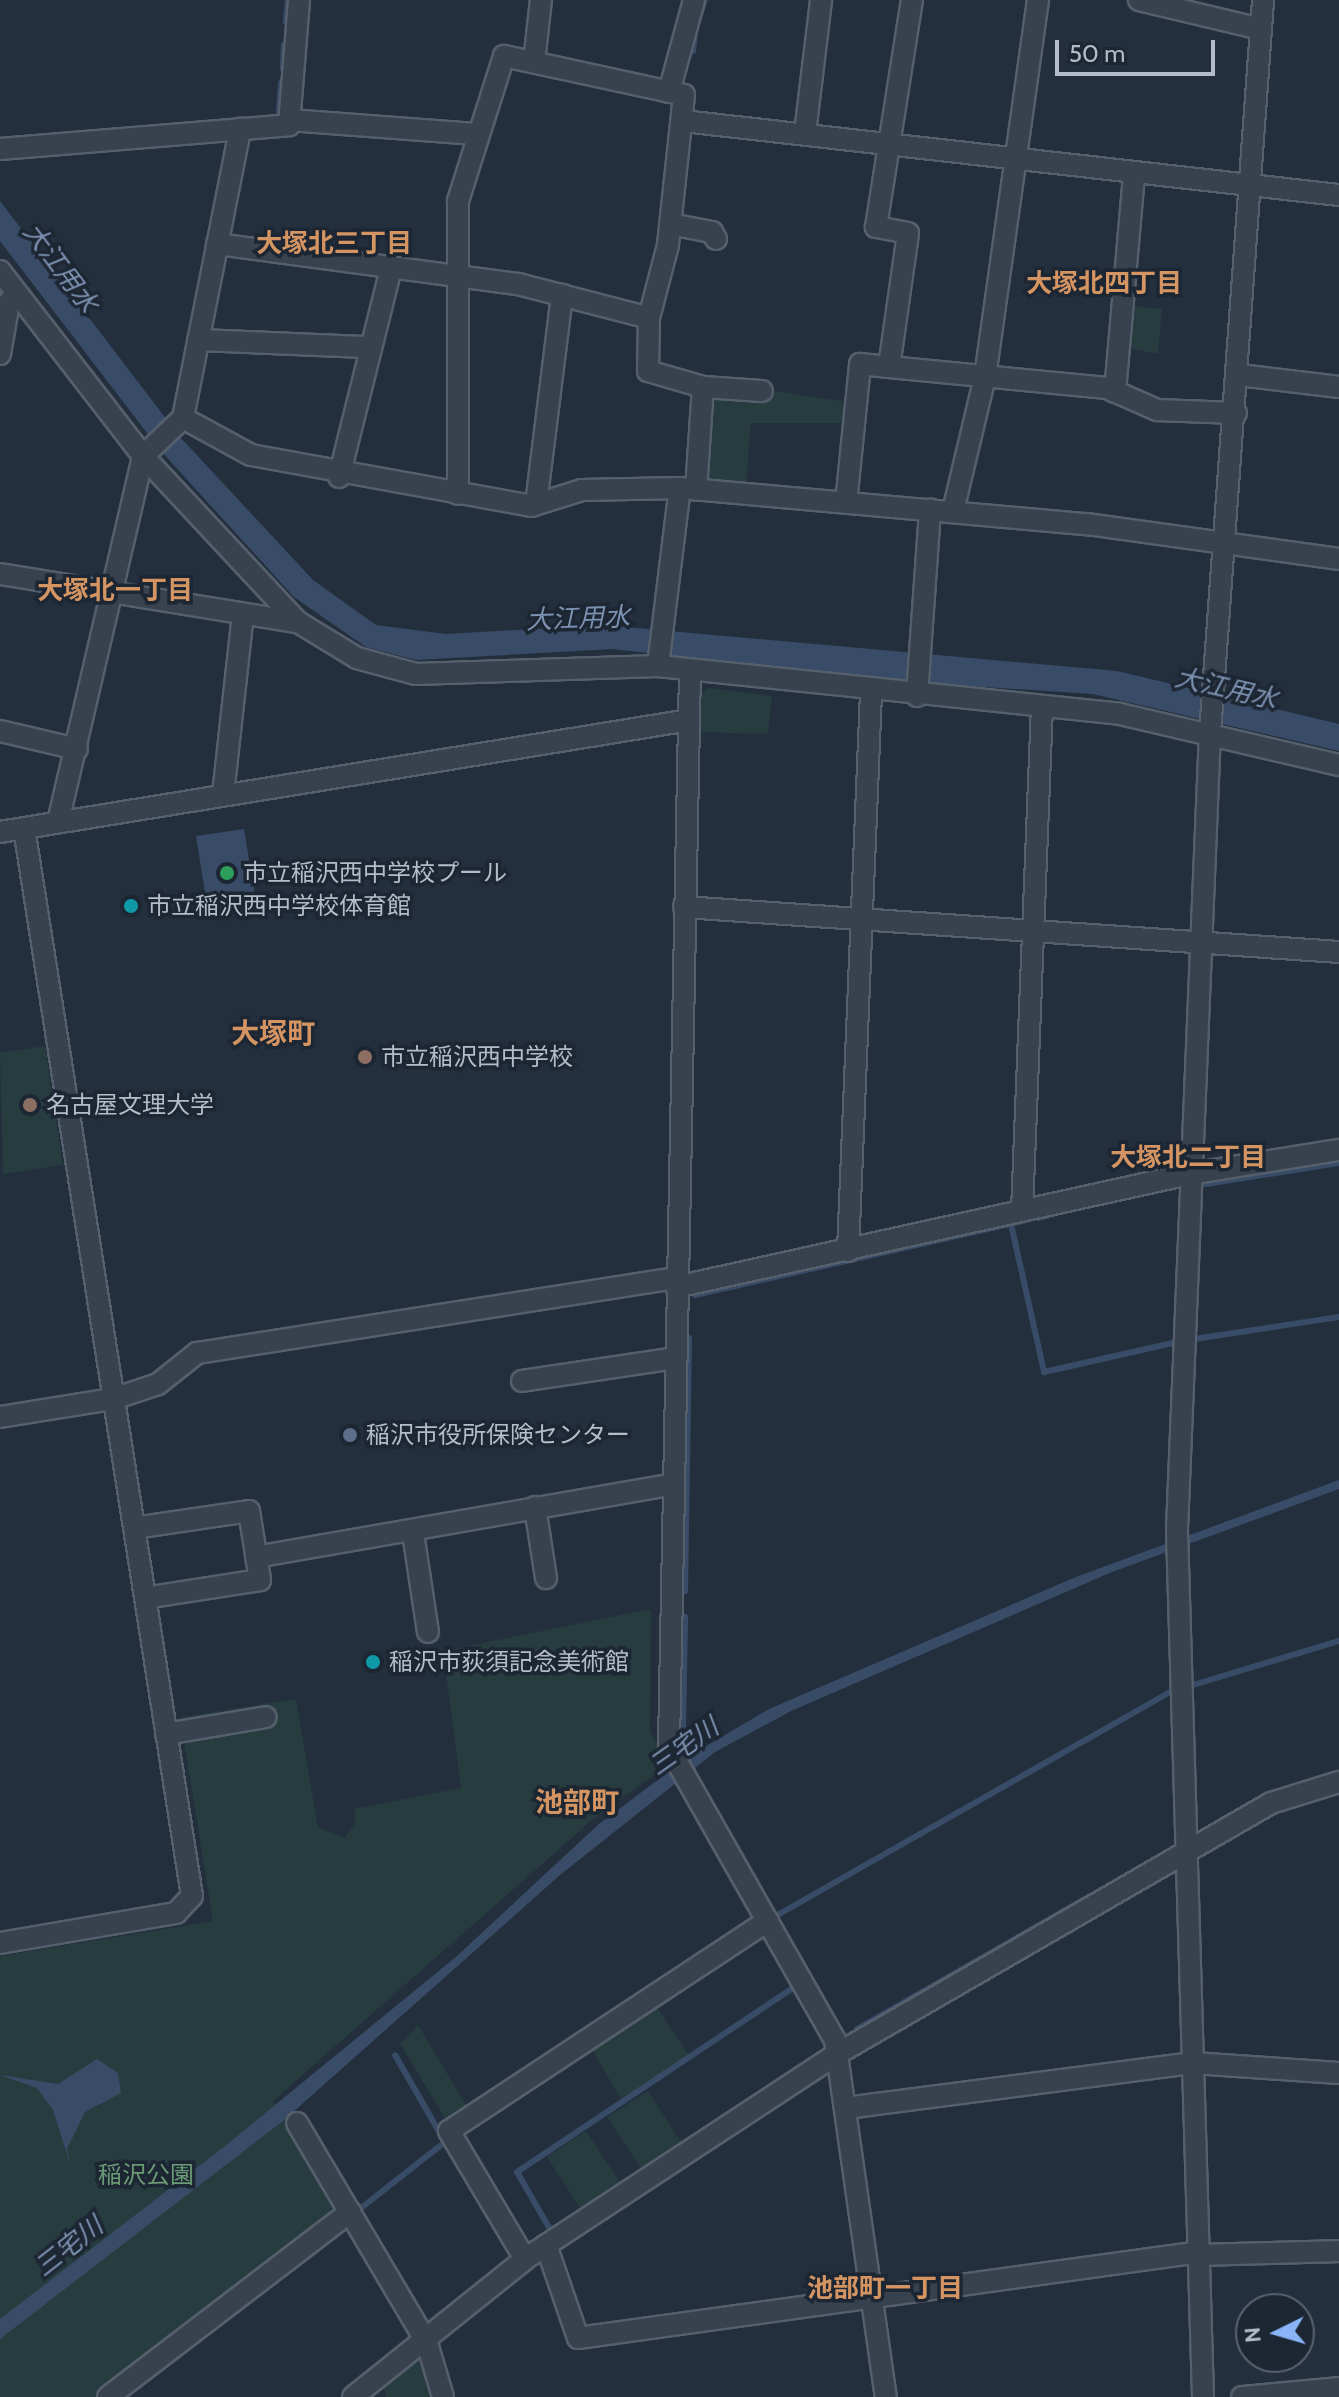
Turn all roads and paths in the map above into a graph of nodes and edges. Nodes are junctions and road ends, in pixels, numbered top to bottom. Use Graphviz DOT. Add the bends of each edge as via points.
graph roads {
  1 [pos="299,0"];
  2 [pos="541,0"];
  3 [pos="694,0"];
  4 [pos="821,0"];
  5 [pos="912,0"];
  6 [pos="1038,0"];
  7 [pos="1139,0"];
  8 [pos="1263,0"];
  9 [pos="1261,29"];
  10 [pos="534,62"];
  11 [pos="669,92"];
  12 [pos="289,120"];
  13 [pos="683,121"];
  14 [pos="240,129"];
  15 [pos="805,133"];
  16 [pos="475,134"];
  17 [pos="891,144"];
  18 [pos="0,149"];
  19 [pos="1017,160"];
  20 [pos="1134,173"];
  21 [pos="1255,186"];
  22 [pos="1339,195"];
  23 [pos="670,224"];
  24 [pos="716,239"];
  25 [pos="217,244"];
  26 [pos="391,268"];
  27 [pos="0,271"];
  28 [pos="463,278"];
  29 [pos="562,295"];
  30 [pos="12,303"];
  31 [pos="649,318"];
  32 [pos="198,340"];
  33 [pos="366,347"];
  34 [pos="0,354"];
  35 [pos="889,367"];
  36 [pos="1239,375"];
  37 [pos="985,377"];
  38 [pos="703,387"];
  39 [pos="1339,387"];
  40 [pos="762,391"];
  41 [pos="1115,392"];
  42 [pos="1236,413"];
  43 [pos="180,421"];
  44 [pos="147,452"];
  45 [pos="339,477"];
  46 [pos="688,489"];
  47 [pos="458,494"];
  48 [pos="846,503"];
  49 [pos="536,504"];
  50 [pos="930,509"];
  51 [pos="953,511"];
  52 [pos="1228,549"];
  53 [pos="1339,559"];
  54 [pos="0,574"];
  55 [pos="115,594"];
  56 [pos="243,614"];
  57 [pos="298,622"];
  58 [pos="658,661"];
  59 [pos="690,670"];
  60 [pos="871,692"];
  61 [pos="918,692"];
  62 [pos="1042,707"];
  63 [pos="689,720"];
  64 [pos="1211,727"];
  65 [pos="0,731"];
  66 [pos="77,749"];
  67 [pos="1339,765"];
  68 [pos="223,795"];
  69 [pos="58,822"];
  70 [pos="24,828"];
  71 [pos="0,832"];
  72 [pos="684,907"];
  73 [pos="861,919"];
  74 [pos="1033,931"];
  75 [pos="1200,943"];
  76 [pos="1339,952"];
  77 [pos="1339,1150"];
  78 [pos="1189,1174"];
  79 [pos="1022,1211"];
  80 [pos="848,1251"];
  81 [pos="676,1282"];
  82 [pos="675,1358"];
  83 [pos="522,1381"];
  84 [pos="113,1399"];
  85 [pos="0,1417"];
  86 [pos="673,1484"];
  87 [pos="535,1507"];
  88 [pos="134,1528"];
  89 [pos="413,1533"];
  90 [pos="256,1557"];
  91 [pos="546,1578"];
  92 [pos="145,1598"];
  93 [pos="428,1632"];
  94 [pos="266,1717"];
  95 [pos="166,1734"];
  96 [pos="1339,1782"];
  97 [pos="1187,1852"];
  98 [pos="768,1921"];
  99 [pos="0,1943"];
  100 [pos="837,2054"];
  101 [pos="1193,2063"];
  102 [pos="1339,2073"];
  103 [pos="846,2108"];
  104 [pos="297,2123"];
  105 [pos="350,2212"];
  106 [pos="546,2245"];
  107 [pos="1339,2251"];
  108 [pos="1199,2254"];
  109 [pos="525,2259"];
  110 [pos="872,2297"];
  111 [pos="427,2343"];
  112 [pos="1339,2388"];
  113 [pos="108,2397"];
  114 [pos="353,2397"];
  115 [pos="443,2397"];
  116 [pos="886,2397"];
  117 [pos="1203,2397"];
  118 [pos="1242,2397"];
  1 -- 12 [label="street"];
  2 -- 10 [label="street"];
  3 -- 11 [label="street"];
  4 -- 15 [label="street"];
  5 -- 17 [label="street"];
  6 -- 19 [label="street"];
  7 -- 9 [label="street"];
  8 -- 9 [label="street"];
  9 -- 21 [label="street"];
  10 -- 11 [label="street"];
  10 -- 16 [label="street" via="504,56"];
  11 -- 13 [label="street" via="684,95"];
  12 -- 14 [label="street"];
  12 -- 16 [label="street"];
  13 -- 15 [label="street"];
  13 -- 23 [label="street"];
  14 -- 18 [label="street"];
  14 -- 25 [label="street"];
  15 -- 17 [label="street"];
  16 -- 28 [label="street" via="458,201"];
  17 -- 19 [label="street"];
  17 -- 35 [label="street" via="876,227 908,233"];
  19 -- 20 [label="street"];
  19 -- 37 [label="street"];
  20 -- 21 [label="street"];
  20 -- 41 [label="street"];
  21 -- 22 [label="street"];
  21 -- 36 [label="street"];
  23 -- 24 [label="street" via="712,232"];
  23 -- 31 [label="street"];
  25 -- 26 [label="street"];
  25 -- 32 [label="street"];
  26 -- 28 [label="street"];
  26 -- 33 [label="street"];
  27 -- 30 [label="street"];
  28 -- 29 [label="street"];
  28 -- 47 [label="street"];
  29 -- 31 [label="street"];
  29 -- 49 [label="street"];
  30 -- 34 [label="street"];
  30 -- 44 [label="street"];
  31 -- 38 [label="street" via="648,371"];
  32 -- 33 [label="street"];
  32 -- 43 [label="street"];
  33 -- 45 [label="street"];
  35 -- 37 [label="street"];
  35 -- 48 [label="street" via="860,364"];
  36 -- 39 [label="street"];
  36 -- 42 [label="street"];
  37 -- 41 [label="street"];
  37 -- 51 [label="street"];
  38 -- 40 [label="street"];
  38 -- 46 [label="street"];
  41 -- 42 [label="street" via="1157,410"];
  42 -- 52 [label="street"];
  43 -- 44 [label="street"];
  43 -- 45 [label="street" via="251,455"];
  44 -- 55 [label="street"];
  44 -- 57 [label="street"];
  45 -- 47 [label="street"];
  46 -- 48 [label="street"];
  46 -- 49 [label="street" via="582,490"];
  46 -- 58 [label="street"];
  47 -- 49 [label="street"];
  48 -- 50 [label="street"];
  50 -- 51 [label="street"];
  50 -- 61 [label="street"];
  51 -- 52 [label="street"];
  52 -- 53 [label="street"];
  52 -- 64 [label="street"];
  54 -- 55 [label="street"];
  55 -- 56 [label="street"];
  55 -- 66 [label="street"];
  56 -- 57 [label="street"];
  56 -- 68 [label="street"];
  57 -- 58 [label="street" via="357,658 416,674"];
  58 -- 59 [label="street"];
  59 -- 60 [label="street"];
  59 -- 63 [label="street"];
  60 -- 61 [label="street"];
  60 -- 73 [label="street"];
  61 -- 62 [label="street"];
  62 -- 64 [label="street"];
  62 -- 74 [label="street"];
  63 -- 68 [label="street"];
  63 -- 72 [label="street"];
  64 -- 67 [label="street"];
  64 -- 75 [label="street"];
  65 -- 66 [label="street"];
  66 -- 69 [label="street"];
  68 -- 69 [label="street"];
  69 -- 70 [label="street"];
  70 -- 71 [label="street"];
  70 -- 84 [label="street"];
  72 -- 73 [label="street"];
  72 -- 81 [label="street"];
  73 -- 74 [label="street"];
  73 -- 80 [label="street"];
  74 -- 75 [label="street"];
  74 -- 79 [label="street"];
  75 -- 76 [label="street"];
  75 -- 78 [label="street"];
  77 -- 78 [label="street"];
  78 -- 79 [label="street"];
  78 -- 97 [label="street" via="1177,1529"];
  79 -- 80 [label="street"];
  80 -- 81 [label="street"];
  81 -- 82 [label="street"];
  81 -- 84 [label="street" via="197,1353 158,1384"];
  82 -- 83 [label="street"];
  82 -- 86 [label="street"];
  84 -- 85 [label="street"];
  84 -- 88 [label="street"];
  86 -- 87 [label="street"];
  86 -- 98 [label="street" via="672,1753"];
  87 -- 89 [label="street" via="422,1525"];
  87 -- 91 [label="street"];
  88 -- 90 [label="street" via="249,1511"];
  88 -- 92 [label="street"];
  89 -- 90 [label="street"];
  89 -- 93 [label="street"];
  90 -- 92 [label="street" via="260,1580"];
  92 -- 95 [label="street"];
  94 -- 95 [label="street"];
  95 -- 99 [label="street" via="192,1896 176,1913"];
  96 -- 97 [label="street" via="1271,1803"];
  97 -- 100 [label="street"];
  97 -- 101 [label="street"];
  98 -- 100 [label="street"];
  98 -- 109 [label="street" via="449,2131"];
  100 -- 103 [label="street"];
  100 -- 106 [label="street"];
  101 -- 102 [label="street"];
  101 -- 103 [label="street"];
  101 -- 108 [label="street"];
  103 -- 110 [label="street"];
  104 -- 105 [label="street"];
  105 -- 111 [label="street"];
  105 -- 113 [label="street"];
  106 -- 109 [label="street"];
  106 -- 110 [label="street" via="578,2338"];
  107 -- 108 [label="street"];
  108 -- 110 [label="street"];
  108 -- 117 [label="street"];
  109 -- 111 [label="street"];
  110 -- 116 [label="street"];
  111 -- 114 [label="street"];
  111 -- 115 [label="street"];
  112 -- 118 [label="street"];
}
